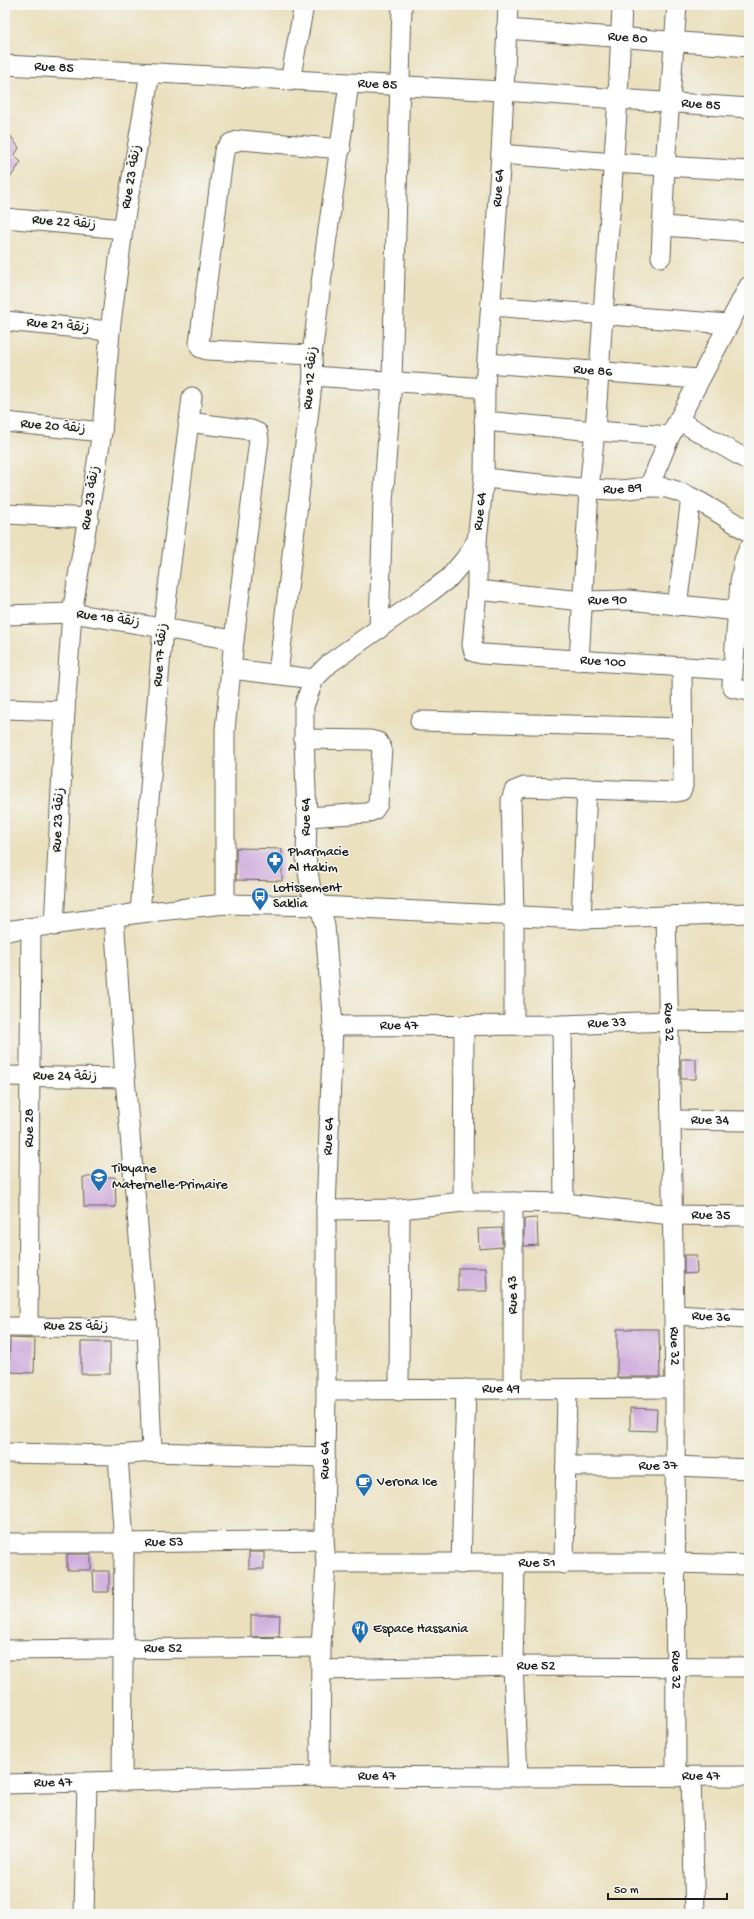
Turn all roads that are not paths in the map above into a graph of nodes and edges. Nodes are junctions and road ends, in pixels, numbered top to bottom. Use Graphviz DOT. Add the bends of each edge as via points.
graph roads {
  1 [pos="304,5"];
  2 [pos="402,5"];
  3 [pos="508,5"];
  4 [pos="622,5"];
  5 [pos="677,5"];
  6 [pos="506,29"];
  7 [pos="621,38"];
  8 [pos="674,41"];
  9 [pos="749,47"];
  10 [pos="5,65"];
  11 [pos="150,73"];
  12 [pos="290,81"];
  13 [pos="349,84"];
  14 [pos="400,87"];
  15 [pos="502,91"];
  16 [pos="618,98"];
  17 [pos="670,103"];
  18 [pos="749,108"];
  19 [pos="341,149"];
  20 [pos="501,154"];
  21 [pos="614,163"];
  22 [pos="665,166"];
  23 [pos="749,170"];
  24 [pos="5,218"];
  25 [pos="662,226"];
  26 [pos="123,229"];
  27 [pos="749,232"];
  28 [pos="661,257"];
  29 [pos="749,286"];
  30 [pos="491,306"];
  31 [pos="603,314"];
  32 [pos="5,321"];
  33 [pos="729,324"];
  34 [pos="110,331"];
  35 [pos="312,355"];
  36 [pos="487,363"];
  37 [pos="599,372"];
  38 [pos="313,376"];
  39 [pos="699,379"];
  40 [pos="392,381"];
  41 [pos="485,388"];
  42 [pos="192,397"];
  43 [pos="484,421"];
  44 [pos="5,422"];
  45 [pos="188,422"];
  46 [pos="674,428"];
  47 [pos="102,432"];
  48 [pos="595,432"];
  49 [pos="749,461"];
  50 [pos="484,478"];
  51 [pos="649,487"];
  52 [pos="589,488"];
  53 [pos="691,498"];
  54 [pos="5,514"];
  55 [pos="89,518"];
  56 [pos="749,532"];
  57 [pos="477,540"];
  58 [pos="749,548"];
  59 [pos="477,590"];
  60 [pos="582,601"];
  61 [pos="677,606"];
  62 [pos="738,611"];
  63 [pos="72,613"];
  64 [pos="5,615"];
  65 [pos="163,627"];
  66 [pos="379,628"];
  67 [pos="234,640"];
  68 [pos="579,660"];
  69 [pos="682,668"];
  70 [pos="231,669"];
  71 [pos="278,674"];
  72 [pos="314,679"];
  73 [pos="738,683"];
  74 [pos="5,709"];
  75 [pos="65,711"];
  76 [pos="420,721"];
  77 [pos="683,728"];
  78 [pos="304,739"];
  79 [pos="587,788"];
  80 [pos="307,817"];
  81 [pos="225,904"];
  82 [pos="320,906"];
  83 [pos="140,913"];
  84 [pos="749,913"];
  85 [pos="514,914"];
  86 [pos="666,916"];
  87 [pos="114,917"];
  88 [pos="581,919"];
  89 [pos="54,926"];
  90 [pos="31,928"];
  91 [pos="5,931"];
  92 [pos="668,1021"];
  93 [pos="749,1022"];
  94 [pos="514,1024"];
  95 [pos="464,1025"];
  96 [pos="562,1025"];
  97 [pos="333,1026"];
  98 [pos="5,1076"];
  99 [pos="30,1076"];
  100 [pos="125,1078"];
  101 [pos="671,1120"];
  102 [pos="749,1121"];
  103 [pos="462,1202"];
  104 [pos="513,1202"];
  105 [pos="564,1203"];
  106 [pos="400,1209"];
  107 [pos="326,1210"];
  108 [pos="672,1215"];
  109 [pos="749,1216"];
  110 [pos="674,1315"];
  111 [pos="749,1319"];
  112 [pos="5,1327"];
  113 [pos="28,1327"];
  114 [pos="147,1328"];
  115 [pos="675,1388"];
  116 [pos="466,1389"];
  117 [pos="513,1389"];
  118 [pos="567,1389"];
  119 [pos="326,1390"];
  120 [pos="399,1391"];
  121 [pos="152,1452"];
  122 [pos="5,1453"];
  123 [pos="118,1455"];
  124 [pos="325,1457"];
  125 [pos="566,1466"];
  126 [pos="675,1466"];
  127 [pos="749,1469"];
  128 [pos="324,1540"];
  129 [pos="5,1543"];
  130 [pos="124,1543"];
  131 [pos="675,1563"];
  132 [pos="326,1564"];
  133 [pos="461,1564"];
  134 [pos="515,1564"];
  135 [pos="564,1564"];
  136 [pos="749,1565"];
  137 [pos="321,1648"];
  138 [pos="123,1649"];
  139 [pos="5,1650"];
  140 [pos="513,1666"];
  141 [pos="675,1666"];
  142 [pos="749,1667"];
  143 [pos="322,1670"];
  144 [pos="320,1776"];
  145 [pos="749,1776"];
  146 [pos="518,1777"];
  147 [pos="684,1777"];
  148 [pos="122,1780"];
  149 [pos="87,1782"];
  150 [pos="5,1784"];
  151 [pos="84,1914"];
  152 [pos="695,1914"];
  1 -- 12 [label="street"];
  2 -- 14 [label="street"];
  3 -- 6 [label="street, Rue 64"];
  4 -- 7 [label="street"];
  5 -- 8 [label="street"];
  6 -- 7 [label="street, Rue 80"];
  6 -- 15 [label="street, Rue 64"];
  7 -- 8 [label="street, Rue 80"];
  7 -- 16 [label="street"];
  8 -- 9 [label="street, Rue 80"];
  8 -- 17 [label="street"];
  10 -- 11 [label="street, Rue 85"];
  11 -- 12 [label="street, Rue 85"];
  11 -- 26 [label="street, Rue 23 زنقة"];
  12 -- 13 [label="street, Rue 85"];
  13 -- 14 [label="street, Rue 85"];
  13 -- 19 [label="street, Rue 12 زنقة"];
  14 -- 15 [label="street, Rue 85"];
  14 -- 40 [label="street"];
  15 -- 16 [label="street, Rue 85"];
  15 -- 20 [label="street, Rue 64"];
  16 -- 17 [label="street, Rue 85"];
  16 -- 21 [label="street"];
  17 -- 18 [label="street, Rue 85"];
  17 -- 22 [label="street"];
  19 -- 35 [label="street, Rue 12 زنقة"];
  19 -- 35 [label="street" via="241,140 231,143 224,152 199,343 201,348"];
  20 -- 21 [label="street"];
  20 -- 30 [label="street, Rue 64"];
  21 -- 22 [label="street"];
  21 -- 31 [label="street"];
  22 -- 23 [label="street"];
  22 -- 25 [label="street"];
  24 -- 26 [label="street, Rue 22 زنقة"];
  25 -- 27 [label="street"];
  25 -- 28 [label="street"];
  26 -- 34 [label="street, Rue 23 زنقة"];
  29 -- 33 [label="street"];
  30 -- 31 [label="street"];
  30 -- 36 [label="street, Rue 64"];
  31 -- 33 [label="street"];
  31 -- 37 [label="street"];
  32 -- 34 [label="street, Rue 21 زنقة"];
  33 -- 39 [label="street"];
  34 -- 47 [label="street, Rue 23 زنقة"];
  35 -- 38 [label="street, Rue 12 زنقة"];
  36 -- 37 [label="street, Rue 86"];
  36 -- 41 [label="street, Rue 64"];
  37 -- 39 [label="street, Rue 86"];
  37 -- 48 [label="street"];
  38 -- 40 [label="street"];
  38 -- 71 [label="street, Rue 12 زنقة"];
  39 -- 46 [label="street"];
  40 -- 41 [label="street"];
  40 -- 66 [label="street" via="383,502"];
  41 -- 43 [label="street, Rue 64"];
  42 -- 45 [label="street, Rue 17 زنقة"];
  43 -- 48 [label="street"];
  43 -- 50 [label="street, Rue 64"];
  44 -- 47 [label="street, Rue 20 زنقة"];
  45 -- 65 [label="street, Rue 17 زنقة"];
  45 -- 67 [label="street" via="258,433"];
  46 -- 48 [label="street"];
  46 -- 49 [label="street"];
  46 -- 51 [label="street"];
  47 -- 55 [label="street, Rue 23 زنقة"];
  48 -- 52 [label="street"];
  50 -- 52 [label="street, Rue 89"];
  50 -- 57 [label="street, Rue 64"];
  51 -- 52 [label="street, Rue 89" via="634,490"];
  51 -- 53 [label="street, Rue 89" via="666,488"];
  52 -- 60 [label="street"];
  53 -- 56 [label="street, Rue 89"];
  53 -- 61 [label="street"];
  54 -- 55 [label="street"];
  55 -- 63 [label="street, Rue 23 زنقة"];
  57 -- 59 [label="street"];
  57 -- 66 [label="street, Rue 64" via="448,578"];
  58 -- 62 [label="street" via="744,560"];
  59 -- 60 [label="street, Rue 90"];
  59 -- 68 [label="street, Rue 100" via="472,645 474,652"];
  60 -- 61 [label="street, Rue 90" via="628,600"];
  60 -- 68 [label="street"];
  61 -- 62 [label="street, Rue 90"];
  62 -- 73 [label="street"];
  63 -- 64 [label="street, Rue 18 زنقة"];
  63 -- 65 [label="street, Rue 18 زنقة"];
  63 -- 75 [label="street, Rue 23 زنقة"];
  65 -- 67 [label="street, Rue 18 زنقة"];
  65 -- 83 [label="street, Rue 17 زنقة"];
  66 -- 72 [label="street, Rue 64" via="347,650"];
  67 -- 70 [label="street"];
  68 -- 69 [label="street, Rue 100"];
  69 -- 73 [label="street, Rue 100"];
  69 -- 77 [label="street"];
  70 -- 71 [label="street"];
  70 -- 81 [label="street" via="225,730"];
  71 -- 72 [label="street"];
  72 -- 78 [label="street, Rue 64" via="304,706"];
  74 -- 75 [label="street"];
  75 -- 89 [label="street, Rue 23 زنقة"];
  76 -- 77 [label="street"];
  77 -- 79 [label="street" via="681,791"];
  78 -- 80 [label="street, Rue 64"];
  78 -- 80 [label="street" via="370,740 378,742 382,750 378,804 374,810 367,813"];
  79 -- 85 [label="street" via="524,787 514,791 511,800"];
  79 -- 88 [label="street"];
  80 -- 82 [label="street, Rue 64" via="306,859 310,890"];
  81 -- 82 [label="street"];
  81 -- 83 [label="street"];
  82 -- 85 [label="street"];
  82 -- 97 [label="street, Rue 64" via="328,947"];
  83 -- 87 [label="street"];
  84 -- 86 [label="street"];
  85 -- 88 [label="street"];
  85 -- 94 [label="street"];
  86 -- 88 [label="street"];
  86 -- 92 [label="street, Rue 32"];
  87 -- 89 [label="street"];
  87 -- 100 [label="street"];
  89 -- 90 [label="street"];
  90 -- 91 [label="street"];
  90 -- 99 [label="street, Rue 28"];
  92 -- 93 [label="street, Rue 33"];
  92 -- 96 [label="street, Rue 33"];
  92 -- 101 [label="street, Rue 32"];
  94 -- 95 [label="street, Rue 33"];
  94 -- 96 [label="street, Rue 33"];
  95 -- 97 [label="street, Rue 47"];
  95 -- 103 [label="street"];
  96 -- 105 [label="street"];
  97 -- 107 [label="street, Rue 64"];
  98 -- 99 [label="street, Rue 24 زنقة"];
  99 -- 100 [label="street, Rue 24 زنقة"];
  99 -- 113 [label="street, Rue 28"];
  100 -- 114 [label="street"];
  101 -- 102 [label="street, Rue 34"];
  101 -- 108 [label="street, Rue 32"];
  103 -- 104 [label="street, Rue 35"];
  103 -- 106 [label="street, Rue 35"];
  104 -- 105 [label="street, Rue 35"];
  104 -- 117 [label="street, Rue 43"];
  105 -- 108 [label="street, Rue 35"];
  106 -- 107 [label="street, Rue 35"];
  106 -- 120 [label="street"];
  107 -- 119 [label="street, Rue 64"];
  108 -- 109 [label="street, Rue 35"];
  108 -- 110 [label="street, Rue 32"];
  110 -- 111 [label="street, Rue 36"];
  110 -- 115 [label="street, Rue 32"];
  112 -- 113 [label="street, Rue 25 زنقة"];
  113 -- 114 [label="street, Rue 25 زنقة"];
  114 -- 121 [label="street"];
  115 -- 118 [label="street, Rue 49"];
  115 -- 126 [label="street, Rue 32"];
  116 -- 117 [label="street, Rue 49"];
  116 -- 120 [label="street, Rue 49"];
  116 -- 133 [label="street"];
  117 -- 118 [label="street, Rue 49"];
  118 -- 125 [label="street"];
  119 -- 120 [label="street, Rue 49"];
  119 -- 124 [label="street, Rue 64"];
  121 -- 123 [label="street"];
  121 -- 124 [label="street"];
  122 -- 123 [label="street"];
  123 -- 130 [label="street"];
  124 -- 128 [label="street, Rue 64"];
  125 -- 126 [label="street, Rue 37"];
  125 -- 135 [label="street"];
  126 -- 127 [label="street, Rue 37"];
  126 -- 131 [label="street, Rue 32"];
  128 -- 130 [label="street, Rue 53"];
  128 -- 132 [label="street, Rue 64"];
  129 -- 130 [label="street, Rue 53"];
  130 -- 138 [label="street"];
  131 -- 135 [label="street, Rue 51"];
  131 -- 136 [label="street, Rue 51"];
  131 -- 141 [label="street, Rue 32"];
  132 -- 133 [label="street, Rue 51"];
  132 -- 137 [label="street, Rue 64"];
  133 -- 134 [label="street, Rue 51"];
  134 -- 135 [label="street, Rue 51"];
  134 -- 140 [label="street"];
  137 -- 138 [label="street, Rue 52"];
  137 -- 143 [label="street, Rue 64"];
  138 -- 139 [label="street, Rue 52"];
  138 -- 148 [label="street"];
  140 -- 141 [label="street, Rue 52"];
  140 -- 143 [label="street, Rue 52"];
  140 -- 146 [label="street"];
  141 -- 142 [label="street, Rue 52"];
  141 -- 147 [label="street, Rue 32"];
  143 -- 144 [label="street, Rue 64"];
  144 -- 146 [label="street, Rue 47"];
  144 -- 148 [label="street, Rue 47"];
  145 -- 147 [label="street, Rue 47"];
  146 -- 147 [label="street, Rue 47"];
  147 -- 152 [label="street, Rue 32"];
  148 -- 149 [label="street, Rue 47"];
  149 -- 150 [label="street, Rue 47"];
  149 -- 151 [label="street"];
}
